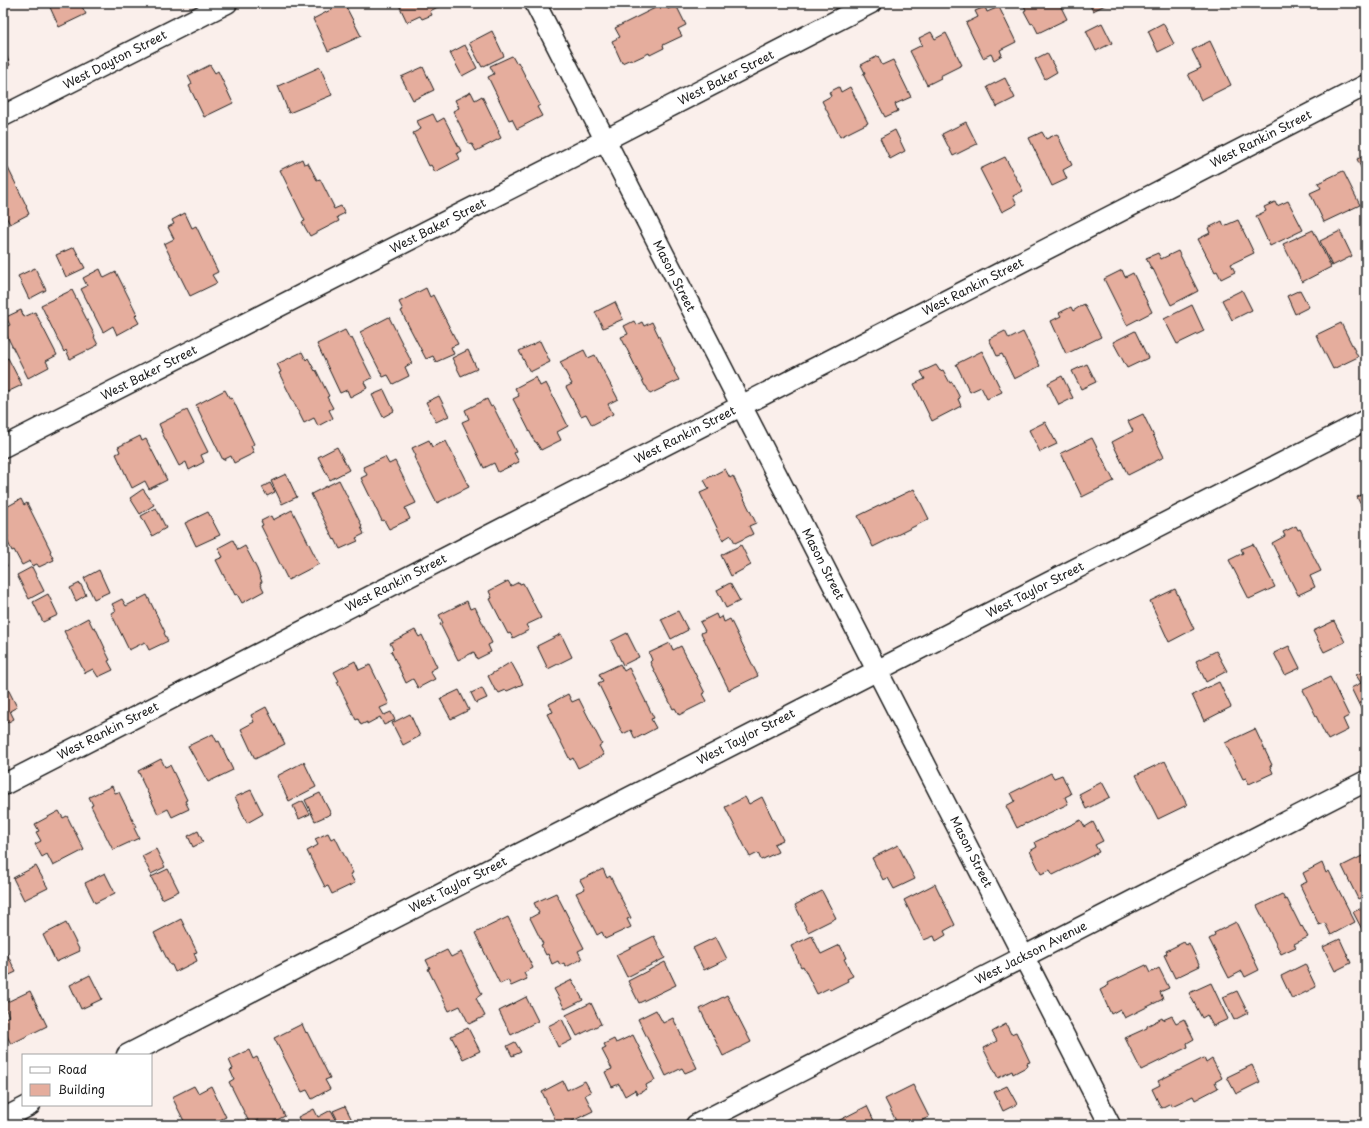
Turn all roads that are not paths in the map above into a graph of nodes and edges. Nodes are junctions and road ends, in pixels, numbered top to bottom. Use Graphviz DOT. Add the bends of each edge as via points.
graph roads {
  1 [pos="227,3"];
  2 [pos="535,3"];
  3 [pos="871,3"];
  4 [pos="1366,85"];
  5 [pos="3,116"];
  6 [pos="605,140"];
  7 [pos="741,406"];
  8 [pos="1366,420"];
  9 [pos="3,447"];
  10 [pos="878,670"];
  11 [pos="1366,781"];
  12 [pos="3,785"];
  13 [pos="1024,956"];
  14 [pos="129,1054"];
  15 [pos="28,1106"];
  16 [pos="3,1118"];
  17 [pos="696,1125"];
  18 [pos="1110,1125"];
  1 -- 5 [label="street, West Dayton Street"];
  2 -- 6 [label="street, Mason Street"];
  3 -- 6 [label="street, West Baker Street"];
  4 -- 7 [label="street, West Rankin Street"];
  6 -- 7 [label="street, Mason Street"];
  6 -- 9 [label="street, West Baker Street"];
  7 -- 10 [label="street, Mason Street"];
  7 -- 12 [label="street, West Rankin Street"];
  8 -- 10 [label="street, West Taylor Street"];
  10 -- 13 [label="street, Mason Street"];
  10 -- 14 [label="street, West Taylor Street"];
  11 -- 13 [label="street, West Jackson Avenue"];
  13 -- 17 [label="street, West Jackson Avenue"];
  13 -- 18 [label="street, Mason Street"];
  15 -- 16 [label="street"];
}
